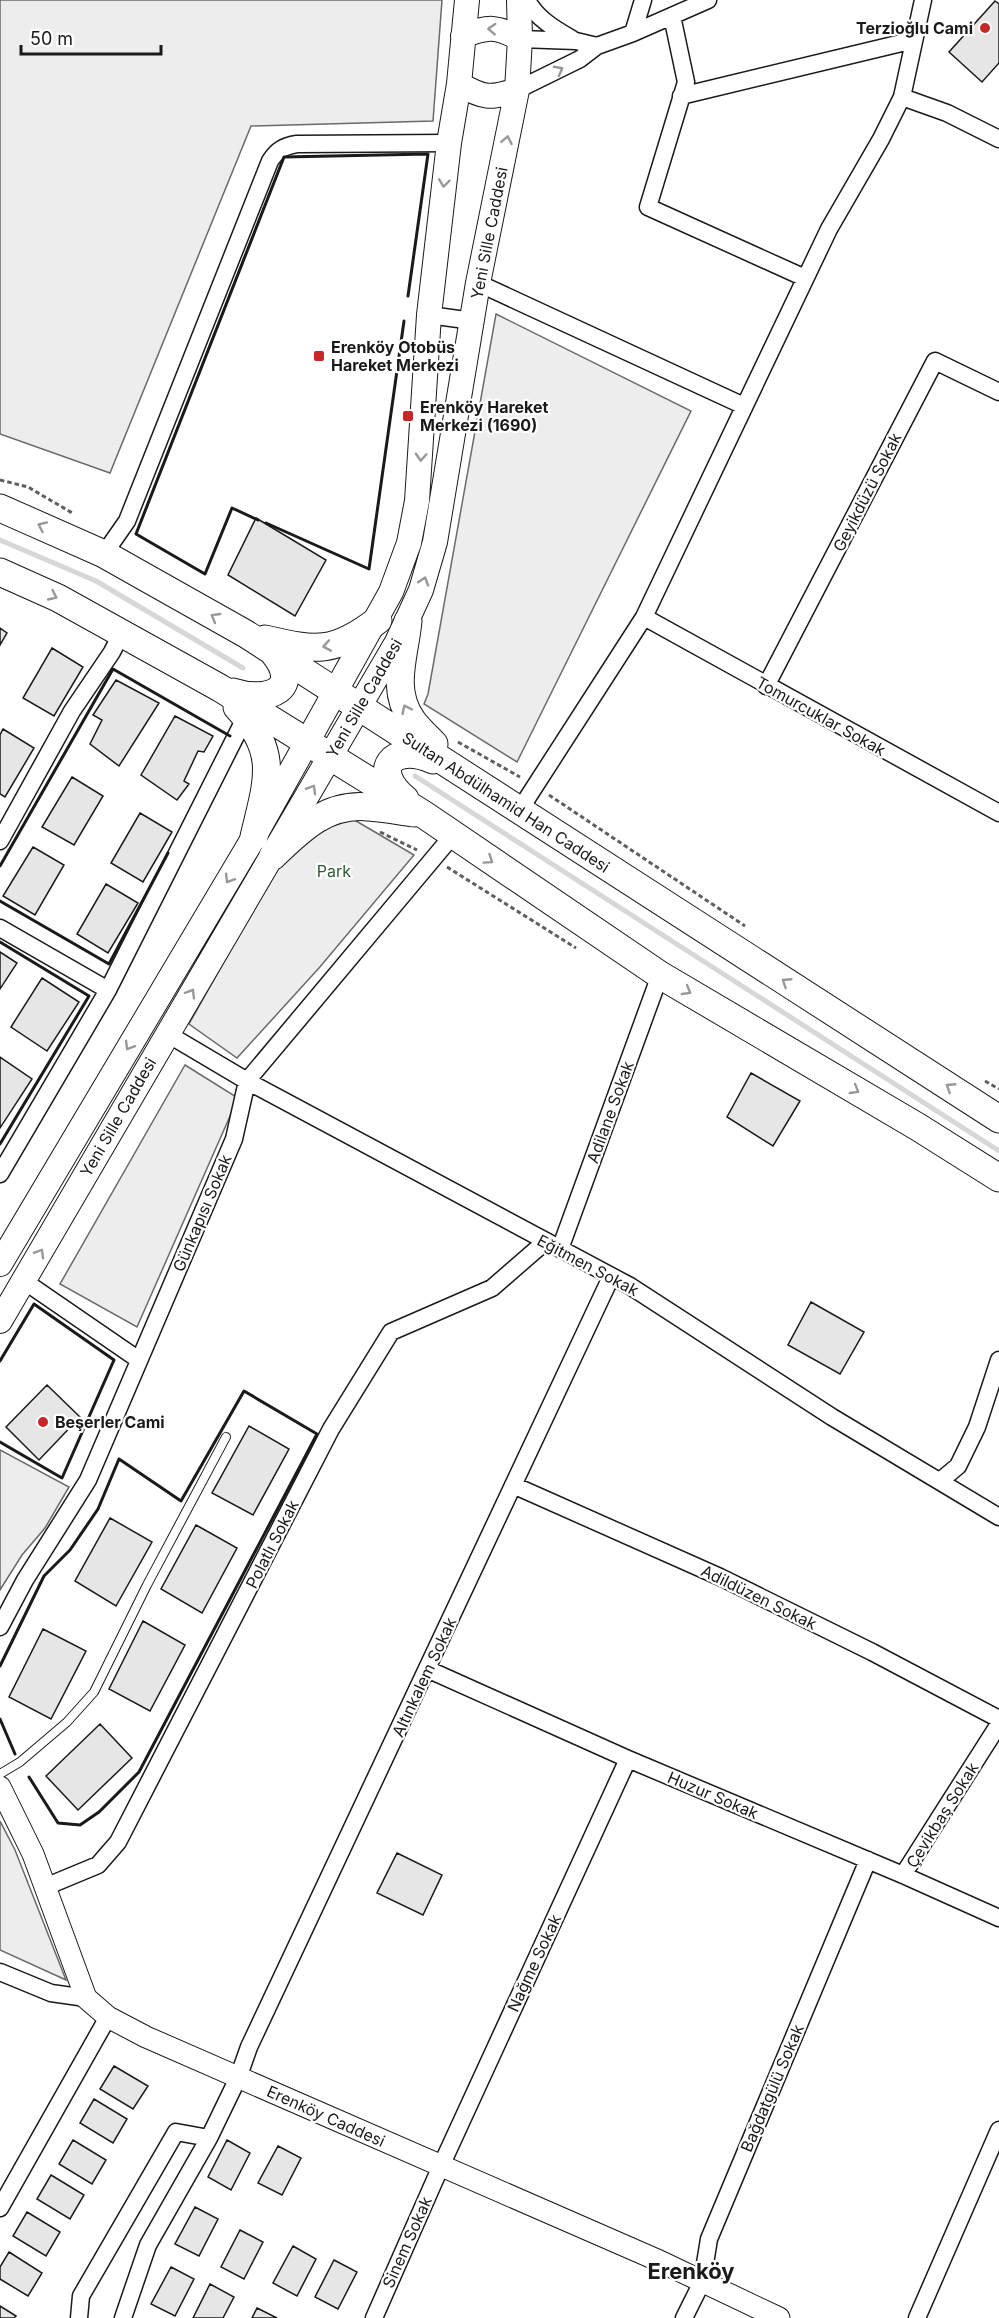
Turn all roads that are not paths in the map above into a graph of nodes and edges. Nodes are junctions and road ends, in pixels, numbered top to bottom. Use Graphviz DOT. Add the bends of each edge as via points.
graph roads {
  1 [pos="467,0"];
  2 [pos="519,0"];
  3 [pos="527,0"];
  4 [pos="643,0"];
  5 [pos="708,0"];
  6 [pos="923,0"];
  7 [pos="672,16"];
  8 [pos="633,33"];
  9 [pos="463,36"];
  10 [pos="520,39"];
  11 [pos="914,40"];
  12 [pos="576,41"];
  13 [pos="597,46"];
  14 [pos="459,84"];
  15 [pos="517,90"];
  16 [pos="681,96"];
  17 [pos="902,97"];
  18 [pos="999,138"];
  19 [pos="449,143"];
  20 [pos="805,278"];
  21 [pos="478,283"];
  22 [pos="429,315"];
  23 [pos="473,321"];
  24 [pos="999,392"];
  25 [pos="744,406"];
  26 [pos="0,508"];
  27 [pos="104,554"];
  28 [pos="0,572"];
  29 [pos="644,617"];
  30 [pos="378,620"];
  31 [pos="408,621"];
  32 [pos="122,632"];
  33 [pos="246,634"];
  34 [pos="273,652"];
  35 [pos="766,686"];
  36 [pos="220,688"];
  37 [pos="336,693"];
  38 [pos="359,708"];
  39 [pos="246,716"];
  40 [pos="308,742"];
  41 [pos="331,757"];
  42 [pos="456,770"];
  43 [pos="519,811"];
  44 [pos="999,813"];
  45 [pos="423,814"];
  46 [pos="453,835"];
  47 [pos="254,837"];
  48 [pos="0,841"];
  49 [pos="273,856"];
  50 [pos="0,928"];
  51 [pos="660,975"];
  52 [pos="108,990"];
  53 [pos="166,1034"];
  54 [pos="247,1081"];
  55 [pos="999,1119"];
  56 [pos="0,1174"];
  57 [pos="999,1178"];
  58 [pos="552,1246"];
  59 [pos="0,1263"];
  60 [pos="611,1276"];
  61 [pos="24,1281"];
  62 [pos="0,1322"];
  63 [pos="139,1360"];
  64 [pos="999,1360"];
  65 [pos="226,1437"];
  66 [pos="940,1481"];
  67 [pos="513,1485"];
  68 [pos="999,1517"];
  69 [pos="0,1627"];
  70 [pos="428,1669"];
  71 [pos="999,1722"];
  72 [pos="628,1759"];
  73 [pos="0,1774"];
  74 [pos="0,1787"];
  75 [pos="868,1860"];
  76 [pos="903,1875"];
  77 [pos="45,1887"];
  78 [pos="999,1918"];
  79 [pos="0,1972"];
  80 [pos="86,1998"];
  81 [pos="108,2017"];
  82 [pos="238,2078"];
  83 [pos="999,2130"];
  84 [pos="209,2138"];
  85 [pos="441,2166"];
  86 [pos="0,2208"];
  87 [pos="702,2282"];
  88 [pos="79,2318"];
  89 [pos="123,2318"];
  90 [pos="374,2318"];
  91 [pos="684,2318"];
  92 [pos="779,2318"];
  93 [pos="916,2318"];
  1 -- 9 [label="main road, Yeni Sille Caddesi"];
  2 -- 10 [label="main road, Yeni Sille Caddesi"];
  3 -- 12 [label="street" via="548,25"];
  4 -- 8 [label="street"];
  5 -- 7 [label="street"];
  6 -- 11 [label="street"];
  7 -- 8 [label="street"];
  7 -- 16 [label="street" via="686,82"];
  8 -- 13 [label="street"];
  10 -- 9 [label="main road, one-way" via="502,29 482,28"];
  9 -- 14 [label="main road, Yeni Sille Caddesi"];
  10 -- 12 [label="street"];
  10 -- 15 [label="main road, Yeni Sille Caddesi"];
  11 -- 16 [label="street"];
  11 -- 17 [label="street"];
  12 -- 13 [label="street"];
  15 -- 13 [label="street, one-way" via="580,59"];
  14 -- 15 [label="main road" via="476,94 497,97"];
  14 -- 19 [label="main road, Yeni Sille Caddesi"];
  21 -- 15 [label="main road, Yeni Sille Caddesi, one-way"];
  16 -- 20 [label="street" via="648,207"];
  17 -- 18 [label="street"];
  17 -- 20 [label="street"];
  19 -- 22 [label="main road, Yeni Sille Caddesi, one-way"];
  19 -- 27 [label="street" via="297,144 276,152 127,521"];
  20 -- 25 [label="street"];
  21 -- 23 [label="main road, Yeni Sille Caddesi"];
  21 -- 25 [label="street"];
  22 -- 23 [label="street"];
  22 -- 30 [label="main road, Yeni Sille Caddesi, one-way" via="414,522"];
  31 -- 23 [label="main road, Yeni Sille Caddesi, one-way" via="435,542"];
  24 -- 35 [label="street, Geyikdüzü Sokak" via="935,360"];
  25 -- 29 [label="street"];
  27 -- 26 [label="main road, Sultan Abdülhamid Han Caddesi, one-way"];
  33 -- 27 [label="main road, Sultan Abdülhamid Han Caddesi, one-way"];
  28 -- 32 [label="main road, one-way"];
  29 -- 35 [label="street, Tomurcuklar Sokak"];
  29 -- 43 [label="street"];
  30 -- 33 [label="main road, one-way" via="350,639 321,648"];
  30 -- 37 [label="main road, Yeni Sille Caddesi"];
  31 -- 38 [label="main road, Yeni Sille Caddesi"];
  42 -- 31 [label="main road, one-way" via="411,719 400,696"];
  32 -- 36 [label="main road"];
  32 -- 48 [label="street" via="72,711"];
  33 -- 34 [label="main road, Sultan Abdülhamid Han Caddesi"];
  34 -- 36 [label="main road" via="284,674 275,693 257,697"];
  34 -- 37 [label="main road, Sultan Abdülhamid Han Caddesi"];
  35 -- 44 [label="street, Tomurcuklar Sokak"];
  36 -- 39 [label="main road"];
  36 -- 40 [label="main road"];
  37 -- 38 [label="main road, Sultan Abdülhamid Han Caddesi"];
  37 -- 40 [label="main road, Yeni Sille Caddesi"];
  38 -- 41 [label="main road, Yeni Sille Caddesi"];
  38 -- 42 [label="main road, Sultan Abdülhamid Han Caddesi"];
  39 -- 47 [label="main road" via="262,739 267,766"];
  39 -- 52 [label="street"];
  40 -- 41 [label="main road"];
  40 -- 47 [label="main road, Yeni Sille Caddesi"];
  41 -- 45 [label="main road"];
  49 -- 41 [label="main road, Yeni Sille Caddesi, one-way"];
  42 -- 43 [label="main road, Sultan Abdülhamid Han Caddesi"];
  42 -- 45 [label="main road" via="415,753 406,753 391,762 388,768 392,786"];
  55 -- 43 [label="main road, Sultan Abdülhamid Han Caddesi, one-way"];
  45 -- 46 [label="main road"];
  45 -- 49 [label="main road" via="368,807 333,810 312,821"];
  46 -- 51 [label="main road, one-way"];
  46 -- 54 [label="street, Günkapısı Sokak"];
  47 -- 59 [label="main road, Yeni Sille Caddesi, one-way"];
  53 -- 49 [label="main road, Yeni Sille Caddesi, one-way"];
  50 -- 52 [label="street"];
  51 -- 57 [label="main road, one-way"];
  51 -- 58 [label="street, Adilane Sokak"];
  52 -- 56 [label="street"];
  53 -- 54 [label="street, Eğitmen Sokak"];
  61 -- 53 [label="main road, Yeni Sille Caddesi, one-way"];
  54 -- 58 [label="street, Eğitmen Sokak"];
  54 -- 63 [label="street, Günkapısı Sokak" via="234,1139"];
  58 -- 60 [label="street, Eğitmen Sokak"];
  58 -- 77 [label="street, Polatlı Sokak" via="492,1288 391,1332 331,1429 118,1842 98,1865"];
  60 -- 66 [label="street, Eğitmen Sokak"];
  60 -- 67 [label="street, Altınkalem Sokak"];
  61 -- 62 [label="main road, Yeni Sille Caddesi"];
  61 -- 63 [label="street"];
  63 -- 69 [label="street, Günkapısı Sokak" via="88,1480"];
  64 -- 66 [label="street" via="977,1427 958,1466"];
  65 -- 73 [label="lane" via="94,1692 67,1722"];
  66 -- 68 [label="street, Eğitmen Sokak"];
  67 -- 70 [label="street, Altınkalem Sokak"];
  67 -- 71 [label="street, Adildüzen Sokak" via="720,1577 872,1652"];
  70 -- 72 [label="street, Huzur Sokak"];
  70 -- 82 [label="street, Altınkalem Sokak" via="249,2047"];
  71 -- 76 [label="street, Çevikbaş Sokak"];
  72 -- 75 [label="street, Huzur Sokak"];
  72 -- 85 [label="street, Nağme Sokak"];
  74 -- 77 [label="street, Erenköy Caddesi"];
  75 -- 76 [label="street, Huzur Sokak"];
  75 -- 87 [label="street, Bağdatgülü Sokak" via="709,2239"];
  76 -- 78 [label="street, Huzur Sokak"];
  77 -- 80 [label="street, Erenköy Caddesi"];
  79 -- 80 [label="street" via="51,1993"];
  80 -- 81 [label="street, Erenköy Caddesi"];
  81 -- 82 [label="street, Erenköy Caddesi"];
  81 -- 86 [label="street"];
  82 -- 84 [label="street, Altınkalem Sokak"];
  82 -- 85 [label="street, Erenköy Caddesi"];
  83 -- 93 [label="street"];
  84 -- 88 [label="street" via="176,2132 81,2296"];
  84 -- 89 [label="street, Altınkalem Sokak" via="148,2245"];
  85 -- 87 [label="street, Erenköy Caddesi"];
  85 -- 90 [label="street, Sinem Sokak"];
  87 -- 91 [label="street, Bağdatgülü Sokak"];
  87 -- 92 [label="street, Erenköy Caddesi"];
}
